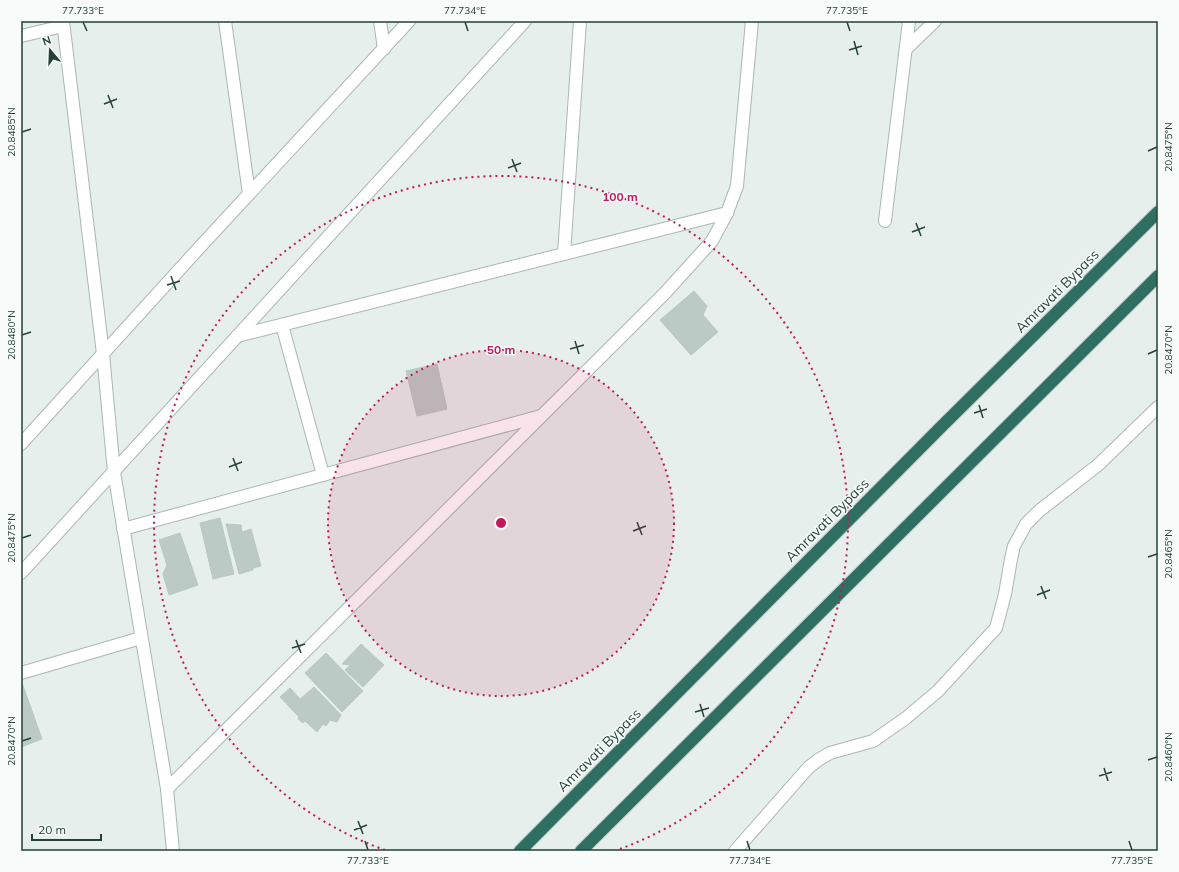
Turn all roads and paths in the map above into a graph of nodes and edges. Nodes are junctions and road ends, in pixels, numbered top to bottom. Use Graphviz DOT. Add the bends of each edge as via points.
graph roads {
  1 [pos="225,21"];
  2 [pos="380,21"];
  3 [pos="409,21"];
  4 [pos="525,21"];
  5 [pos="580,21"];
  6 [pos="752,21"];
  7 [pos="909,21"];
  8 [pos="935,21"];
  9 [pos="63,24"];
  10 [pos="21,36"];
  11 [pos="384,49"];
  12 [pos="906,49"];
  13 [pos="249,194"];
  14 [pos="1158,212"];
  15 [pos="727,213"];
  16 [pos="885,221"];
  17 [pos="564,254"];
  18 [pos="1158,276"];
  19 [pos="282,325"];
  20 [pos="237,336"];
  21 [pos="103,354"];
  22 [pos="1158,407"];
  23 [pos="542,416"];
  24 [pos="21,444"];
  25 [pos="114,472"];
  26 [pos="323,475"];
  27 [pos="123,528"];
  28 [pos="21,574"];
  29 [pos="141,638"];
  30 [pos="21,673"];
  31 [pos="166,789"];
  32 [pos="173,851"];
  33 [pos="520,851"];
  34 [pos="581,851"];
  35 [pos="735,851"];
  1 -- 13 [label="street"];
  2 -- 11 [label="street"];
  3 -- 11 [label="street"];
  4 -- 20 [label="street"];
  5 -- 17 [label="street"];
  6 -- 15 [label="street" via="737,186"];
  7 -- 12 [label="street"];
  8 -- 12 [label="street"];
  9 -- 10 [label="street"];
  9 -- 21 [label="street"];
  11 -- 13 [label="street"];
  12 -- 16 [label="street"];
  13 -- 21 [label="street"];
  14 -- 33 [label="highway, Amravati Bypass"];
  15 -- 17 [label="street"];
  15 -- 23 [label="street" via="712,241 665,293"];
  17 -- 19 [label="street"];
  18 -- 34 [label="highway"];
  19 -- 20 [label="street"];
  19 -- 26 [label="street"];
  20 -- 25 [label="street"];
  21 -- 24 [label="street"];
  21 -- 25 [label="street"];
  22 -- 35 [label="street" via="1098,465 1026,524 1014,546 996,628 938,691 873,741 836,750 818,760"];
  23 -- 26 [label="street"];
  23 -- 31 [label="street"];
  25 -- 27 [label="street"];
  25 -- 28 [label="street"];
  26 -- 27 [label="street"];
  27 -- 29 [label="street"];
  29 -- 30 [label="street"];
  29 -- 31 [label="street"];
  31 -- 32 [label="street"];
}
